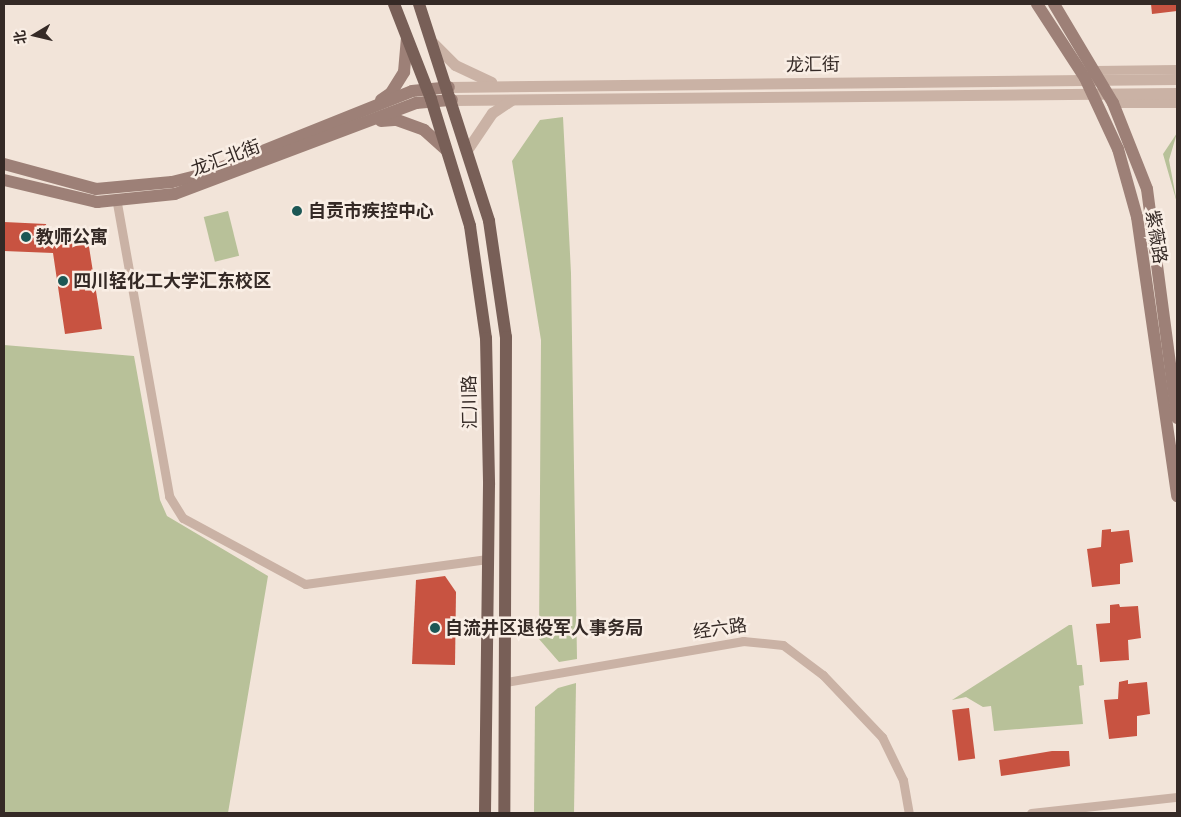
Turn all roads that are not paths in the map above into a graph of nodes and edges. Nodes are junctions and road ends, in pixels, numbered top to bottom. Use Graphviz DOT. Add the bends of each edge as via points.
graph roads {
  1 [pos="394,4"];
  2 [pos="419,4"];
  3 [pos="1037,4"];
  4 [pos="1054,4"];
  5 [pos="407,36"];
  6 [pos="433,43"];
  7 [pos="1177,69"];
  8 [pos="1097,74"];
  9 [pos="1085,78"];
  10 [pos="1177,80"];
  11 [pos="507,86"];
  12 [pos="448,87"];
  13 [pos="1092,92"];
  14 [pos="1106,92"];
  15 [pos="429,93"];
  16 [pos="1177,93"];
  17 [pos="452,100"];
  18 [pos="511,100"];
  19 [pos="1113,102"];
  20 [pos="1177,103"];
  21 [pos="369,115"];
  22 [pos="446,150"];
  23 [pos="467,150"];
  24 [pos="4,164"];
  25 [pos="4,180"];
  26 [pos="117,203"];
  27 [pos="1177,418"];
  28 [pos="1177,496"];
  29 [pos="487,559"];
  30 [pos="506,682"];
  31 [pos="1177,797"];
  32 [pos="484,813"];
  33 [pos="504,813"];
  34 [pos="908,813"];
  35 [pos="1032,813"];
  1 -- 5 [label="main road, 汇川路"];
  2 -- 6 [label="main road, 汇川路"];
  3 -- 9 [label="main road, 紫薇路"];
  4 -- 8 [label="main road, 紫薇路"];
  5 -- 15 [label="main road, 汇川路"];
  5 -- 21 [label="main road" via="404,72 391,93"];
  6 -- 11 [label="street" via="477,78"];
  6 -- 12 [label="main road, 汇川路"];
  7 -- 8 [label="street"];
  8 -- 9 [label="street, 龙汇街"];
  8 -- 10 [label="street, 龙汇街"];
  8 -- 14 [label="main road, 紫薇路"];
  9 -- 11 [label="street, 龙汇街"];
  9 -- 13 [label="main road, 紫薇路"];
  11 -- 12 [label="street, 龙汇街"];
  12 -- 15 [label="main road, 龙汇北街"];
  12 -- 17 [label="main road, 汇川路"];
  13 -- 14 [label="street, 龙汇街"];
  13 -- 18 [label="street, 龙汇街"];
  13 -- 28 [label="main road, 紫薇路" via="1118,149 1137,217"];
  14 -- 16 [label="street, 龙汇街"];
  14 -- 19 [label="main road, 紫薇路"];
  15 -- 17 [label="main road, 龙汇北街"];
  15 -- 21 [label="main road, 龙汇北街"];
  15 -- 22 [label="main road, 汇川路"];
  17 -- 18 [label="street, 龙汇街"];
  17 -- 23 [label="main road, 汇川路"];
  18 -- 23 [label="street" via="492,113"];
  19 -- 20 [label="street"];
  19 -- 27 [label="main road, 紫薇路" via="1147,189"];
  21 -- 22 [label="main road" via="415,127"];
  21 -- 24 [label="main road, 龙汇北街" via="204,174 172,182 96,189"];
  21 -- 26 [label="main road, 龙汇北街" via="209,185"];
  22 -- 29 [label="main road, 汇川路" via="470,226 486,338"];
  23 -- 30 [label="main road, 汇川路" via="489,221 506,337"];
  25 -- 26 [label="main road, 龙汇北街" via="97,202"];
  26 -- 29 [label="street" via="169,496 182,518 305,584"];
  29 -- 32 [label="main road, 汇川路"];
  30 -- 33 [label="main road, 汇川路"];
  30 -- 34 [label="street, 经六路" via="743,640 783,645 823,675 882,737 903,780"];
  31 -- 35 [label="street"];
}
